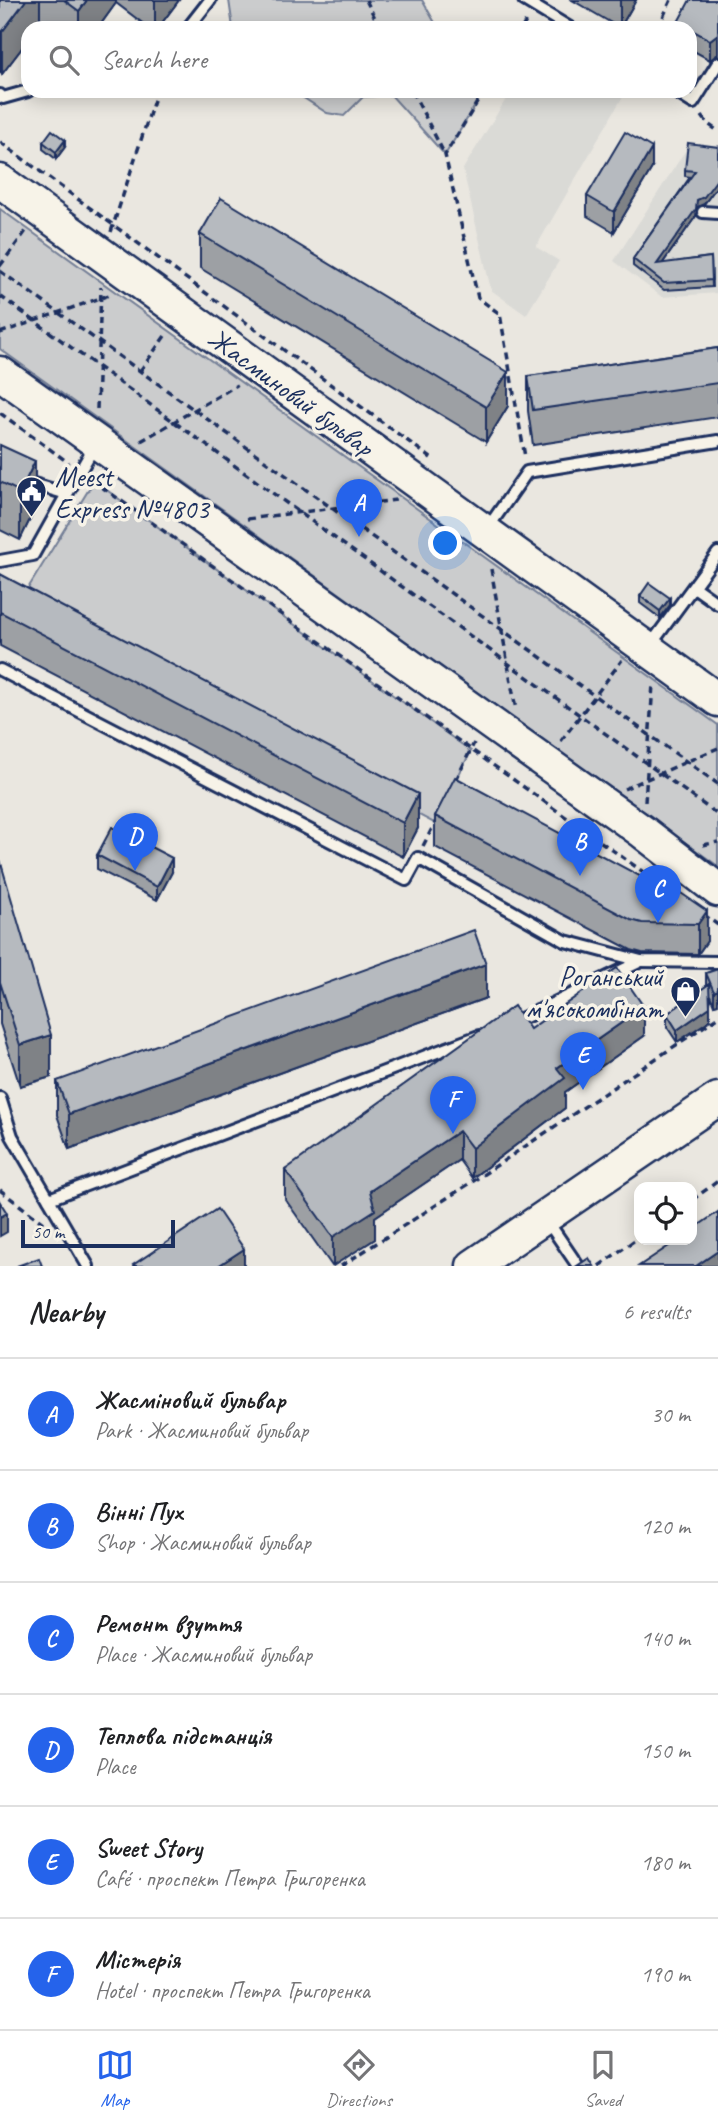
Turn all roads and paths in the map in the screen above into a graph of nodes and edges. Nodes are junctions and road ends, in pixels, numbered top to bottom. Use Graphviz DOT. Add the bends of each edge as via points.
graph roads {
  1 [pos="210,0"];
  2 [pos="366,0"];
  3 [pos="524,0"];
  4 [pos="671,0"];
  5 [pos="194,21"];
  6 [pos="376,21"];
  7 [pos="558,21"];
  8 [pos="661,21"];
  9 [pos="718,63"];
  10 [pos="21,92"];
  11 [pos="0,95"];
  12 [pos="416,98"];
  13 [pos="480,98"];
  14 [pos="686,98"];
  15 [pos="694,103"];
  16 [pos="718,131"];
  17 [pos="0,142"];
  18 [pos="445,155"];
  19 [pos="0,181"];
  20 [pos="703,212"];
  21 [pos="718,213"];
  22 [pos="176,270"];
  23 [pos="0,271"];
  24 [pos="141,283"];
  25 [pos="0,296"];
  26 [pos="58,313"];
  27 [pos="33,320"];
  28 [pos="0,333"];
  29 [pos="290,354"];
  30 [pos="262,371"];
  31 [pos="0,373"];
  32 [pos="194,410"];
  33 [pos="0,413"];
  34 [pos="172,421"];
  35 [pos="718,441"];
  36 [pos="107,449"];
  37 [pos="431,458"];
  38 [pos="526,462"];
  39 [pos="80,471"];
  40 [pos="0,474"];
  41 [pos="67,494"];
  42 [pos="433,496"];
  43 [pos="330,508"];
  44 [pos="297,512"];
  45 [pos="211,523"];
  46 [pos="162,530"];
  47 [pos="484,533"];
  48 [pos="718,553"];
  49 [pos="0,561"];
  50 [pos="694,587"];
  51 [pos="718,604"];
  52 [pos="504,632"];
  53 [pos="646,648"];
  54 [pos="507,665"];
  55 [pos="0,670"];
  56 [pos="594,697"];
  57 [pos="718,700"];
  58 [pos="579,716"];
  59 [pos="485,720"];
  60 [pos="650,736"];
  61 [pos="718,748"];
  62 [pos="471,751"];
  63 [pos="533,754"];
  64 [pos="686,762"];
  65 [pos="648,765"];
  66 [pos="660,774"];
  67 [pos="647,779"];
  68 [pos="718,784"];
  69 [pos="453,787"];
  70 [pos="524,789"];
  71 [pos="598,800"];
  72 [pos="440,811"];
  73 [pos="718,816"];
  74 [pos="643,832"];
  75 [pos="418,858"];
  76 [pos="662,886"];
  77 [pos="656,896"];
  78 [pos="707,900"];
  79 [pos="685,901"];
  80 [pos="718,925"];
  81 [pos="641,961"];
  82 [pos="718,962"];
  83 [pos="718,1017"];
  84 [pos="501,1027"];
  85 [pos="488,1032"];
  86 [pos="0,1098"];
  87 [pos="718,1099"];
  88 [pos="718,1181"];
  89 [pos="0,1190"];
  90 [pos="697,1196"];
  91 [pos="49,1199"];
  92 [pos="545,1217"];
  93 [pos="634,1241"];
  94 [pos="78,1250"];
  95 [pos="88,1266"];
  96 [pos="341,1266"];
  97 [pos="473,1266"];
  98 [pos="578,1266"];
  99 [pos="599,1266"];
  1 -- 5 [label="lane"];
  2 -- 6 [label="path"];
  3 -- 7 [label="lane"];
  4 -- 8 [label="path"];
  9 -- 15 [label="lane"];
  10 -- 11 [label="lane"];
  12 -- 18 [label="path"];
  13 -- 18 [label="path"];
  14 -- 15 [label="lane"];
  15 -- 16 [label="path"];
  17 -- 22 [label="path"];
  18 -- 38 [label="path" via="478,298 500,314"];
  19 -- 24 [label="street, Жасминовий бульвар"];
  20 -- 21 [label="lane"];
  22 -- 24 [label="path"];
  22 -- 29 [label="path"];
  23 -- 26 [label="path"];
  24 -- 26 [label="path"];
  24 -- 30 [label="street, Жасминовий бульвар"];
  25 -- 27 [label="path"];
  26 -- 27 [label="path"];
  26 -- 32 [label="path"];
  27 -- 28 [label="path"];
  27 -- 34 [label="path"];
  29 -- 30 [label="path"];
  29 -- 37 [label="path"];
  30 -- 32 [label="path"];
  30 -- 42 [label="street, Жасминовий бульвар"];
  31 -- 36 [label="street"];
  32 -- 34 [label="path"];
  32 -- 43 [label="path"];
  33 -- 39 [label="path"];
  34 -- 36 [label="path"];
  34 -- 44 [label="path"];
  35 -- 47 [label="lane" via="527,472"];
  36 -- 39 [label="lane"];
  36 -- 45 [label="street"];
  39 -- 41 [label="lane"];
  39 -- 46 [label="path"];
  40 -- 41 [label="lane"];
  41 -- 49 [label="lane" via="33,555"];
  42 -- 43 [label="path"];
  42 -- 47 [label="street, Жасминовий бульвар"];
  43 -- 44 [label="path"];
  43 -- 52 [label="path"];
  44 -- 45 [label="path"];
  44 -- 54 [label="path"];
  45 -- 46 [label="path"];
  45 -- 59 [label="street"];
  46 -- 62 [label="path"];
  47 -- 52 [label="path"];
  47 -- 53 [label="street, Жасминовий бульвар"];
  48 -- 50 [label="lane"];
  50 -- 51 [label="lane"];
  50 -- 53 [label="lane"];
  52 -- 54 [label="path"];
  52 -- 56 [label="path"];
  53 -- 56 [label="path"];
  53 -- 57 [label="street, Жасминовий бульвар"];
  53 -- 60 [label="path"];
  54 -- 58 [label="path"];
  54 -- 63 [label="path"];
  55 -- 75 [label="lane" via="405,880"];
  56 -- 58 [label="path"];
  56 -- 60 [label="path"];
  58 -- 63 [label="path"];
  58 -- 65 [label="path"];
  59 -- 62 [label="path"];
  59 -- 63 [label="street"];
  60 -- 64 [label="path"];
  60 -- 65 [label="path"];
  61 -- 64 [label="path"];
  62 -- 69 [label="path"];
  62 -- 70 [label="path"];
  63 -- 70 [label="path"];
  63 -- 71 [label="street"];
  64 -- 66 [label="path"];
  64 -- 68 [label="path"];
  65 -- 66 [label="path"];
  65 -- 67 [label="path"];
  66 -- 67 [label="path"];
  66 -- 73 [label="path"];
  67 -- 71 [label="path"];
  67 -- 74 [label="path"];
  70 -- 76 [label="path"];
  71 -- 74 [label="street"];
  72 -- 75 [label="path"];
  74 -- 78 [label="street"];
  75 -- 81 [label="lane" via="565,941"];
  76 -- 77 [label="path"];
  76 -- 79 [label="path"];
  78 -- 80 [label="path"];
  81 -- 82 [label="lane"];
  81 -- 84 [label="lane"];
  83 -- 96 [label="path"];
  85 -- 91 [label="lane"];
  86 -- 91 [label="lane" via="12,1136"];
  87 -- 92 [label="street" via="612,1167"];
  88 -- 90 [label="path"];
  89 -- 94 [label="path"];
  91 -- 94 [label="lane"];
  92 -- 97 [label="street"];
  92 -- 98 [label="lane"];
  93 -- 99 [label="path"];
  94 -- 95 [label="lane"];
}
